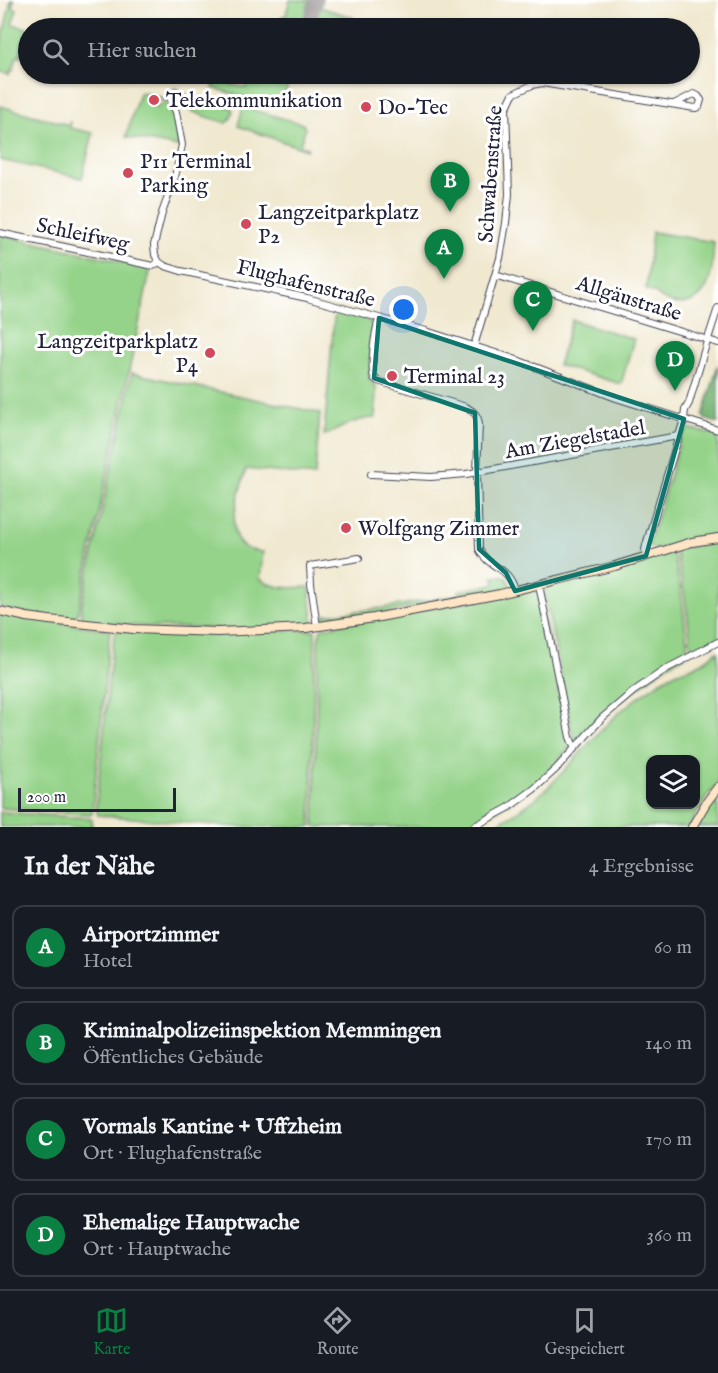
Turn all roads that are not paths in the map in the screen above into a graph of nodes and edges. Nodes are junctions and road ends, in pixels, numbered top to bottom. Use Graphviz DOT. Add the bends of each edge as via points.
graph roads {
  1 [pos="537,84"];
  2 [pos="548,84"];
  3 [pos="169,95"];
  4 [pos="674,104"];
  5 [pos="0,233"];
  6 [pos="159,262"];
  7 [pos="495,276"];
  8 [pos="718,308"];
  9 [pos="379,318"];
  10 [pos="708,340"];
  11 [pos="718,343"];
  12 [pos="474,346"];
  13 [pos="684,419"];
  14 [pos="718,429"];
  15 [pos="678,436"];
  16 [pos="477,472"];
  17 [pos="371,474"];
  18 [pos="718,538"];
  19 [pos="646,556"];
  20 [pos="359,558"];
  21 [pos="539,585"];
  22 [pos="515,591"];
  23 [pos="0,611"];
  24 [pos="317,627"];
  25 [pos="718,642"];
  26 [pos="574,747"];
  27 [pos="718,787"];
  28 [pos="473,827"];
  29 [pos="692,827"];
  1 -- 7 [label="street, Schwabenstraße" via="513,94 506,109 509,194"];
  2 -- 4 [label="street, Schwabenstraße"];
  3 -- 6 [label="street" via="182,145 154,245"];
  5 -- 6 [label="street, Schleifweg" via="153,266"];
  6 -- 9 [label="street, Flughafenstraße" via="181,271 296,295"];
  7 -- 10 [label="street, Allgäustraße"];
  7 -- 12 [label="street, Schwabenstraße"];
  8 -- 10 [label="street"];
  9 -- 12 [label="street, Flughafenstraße"];
  9 -- 16 [label="street, Am Ziegelstadel" via="374,378 474,412 479,424"];
  10 -- 11 [label="street, Allgäustraße"];
  10 -- 13 [label="street"];
  12 -- 13 [label="street, Flughafenstraße"];
  13 -- 14 [label="street, Flughafenstraße"];
  13 -- 15 [label="street"];
  15 -- 16 [label="street, Am Ziegelstadel"];
  15 -- 19 [label="street"];
  16 -- 17 [label="street, Am Ziegelstadel" via="446,477"];
  16 -- 22 [label="street" via="478,549 506,573"];
  18 -- 19 [label="street"];
  19 -- 21 [label="street"];
  20 -- 24 [label="street" via="310,566"];
  21 -- 22 [label="street"];
  21 -- 26 [label="street"];
  22 -- 24 [label="street"];
  23 -- 24 [label="street" via="145,629 236,632"];
  25 -- 26 [label="street" via="634,691"];
  26 -- 28 [label="street" via="525,796"];
  27 -- 29 [label="street"];
}
